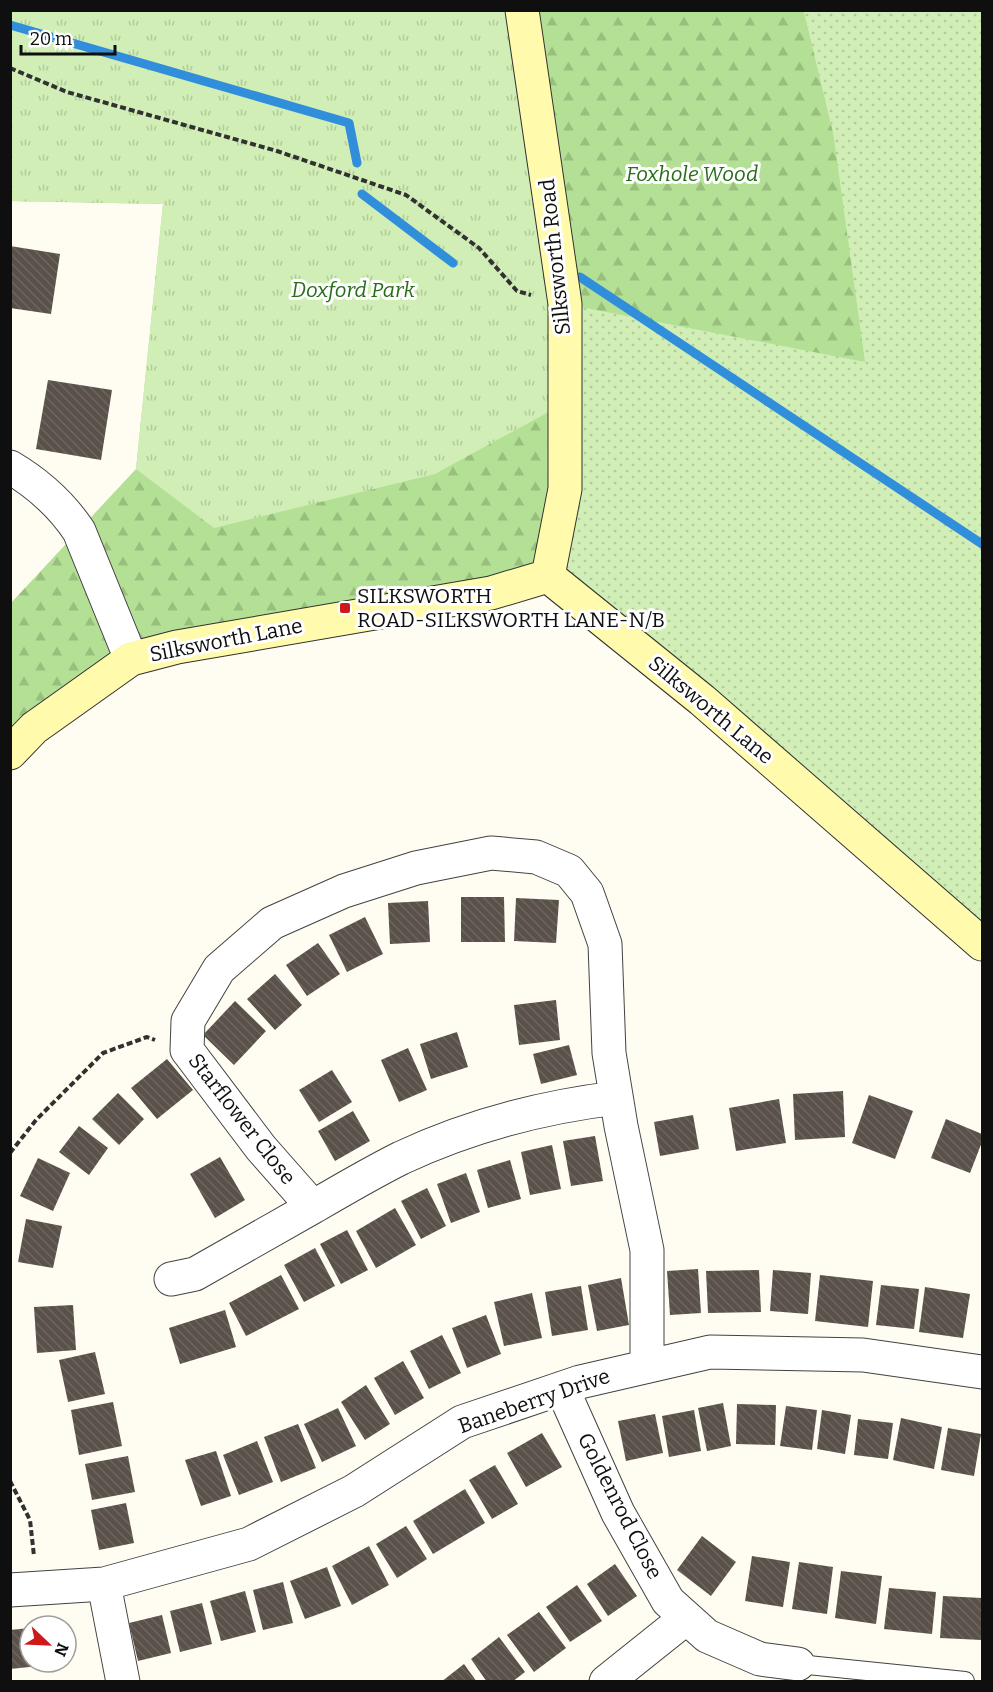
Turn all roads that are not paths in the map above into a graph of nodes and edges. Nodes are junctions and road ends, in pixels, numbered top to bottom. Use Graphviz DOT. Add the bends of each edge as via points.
graph roads {
  1 [pos="522,10"];
  2 [pos="10,467"];
  3 [pos="548,576"];
  4 [pos="131,659"];
  5 [pos="10,753"];
  6 [pos="982,944"];
  7 [pos="616,1098"];
  8 [pos="313,1207"];
  9 [pos="171,1279"];
  10 [pos="647,1366"];
  11 [pos="982,1372"];
  12 [pos="562,1388"];
  13 [pos="104,1584"];
  14 [pos="23,1589"];
  15 [pos="686,1618"];
  16 [pos="798,1664"];
  17 [pos="965,1681"];
  18 [pos="123,1682"];
  19 [pos="606,1682"];
  1 -- 3 [label="street, Silksworth Road" via="565,304 564,489"];
  2 -- 4 [label="street" via="33,481 79,531"];
  3 -- 4 [label="street, Silksworth Lane" via="491,594"];
  3 -- 6 [label="street, Silksworth Lane" via="702,700"];
  4 -- 5 [label="street, Silksworth Lane" via="34,728"];
  7 -- 8 [label="street, Starflower Close" via="541,1110 447,1139 401,1158"];
  7 -- 8 [label="street, Starflower Close" via="609,1053 605,944 587,892 569,871 536,857 491,853 416,868 344,891 272,923 219,969 188,1021 187,1050 261,1148"];
  7 -- 10 [label="street, Starflower Close" via="647,1250"];
  8 -- 9 [label="street, Starflower Close" via="195,1274"];
  10 -- 11 [label="street, Baneberry Drive" via="722,1352 863,1355"];
  10 -- 12 [label="street, Baneberry Drive"];
  12 -- 13 [label="street, Baneberry Drive" via="462,1422 354,1491 249,1544"];
  12 -- 15 [label="street, Goldenrod Close" via="618,1513 668,1601"];
  13 -- 14 [label="street, Baneberry Drive"];
  13 -- 18 [label="street"];
  15 -- 16 [label="street, Goldenrod Close" via="706,1636 760,1659"];
  15 -- 19 [label="street"];
  16 -- 17 [label="lane"];
}
